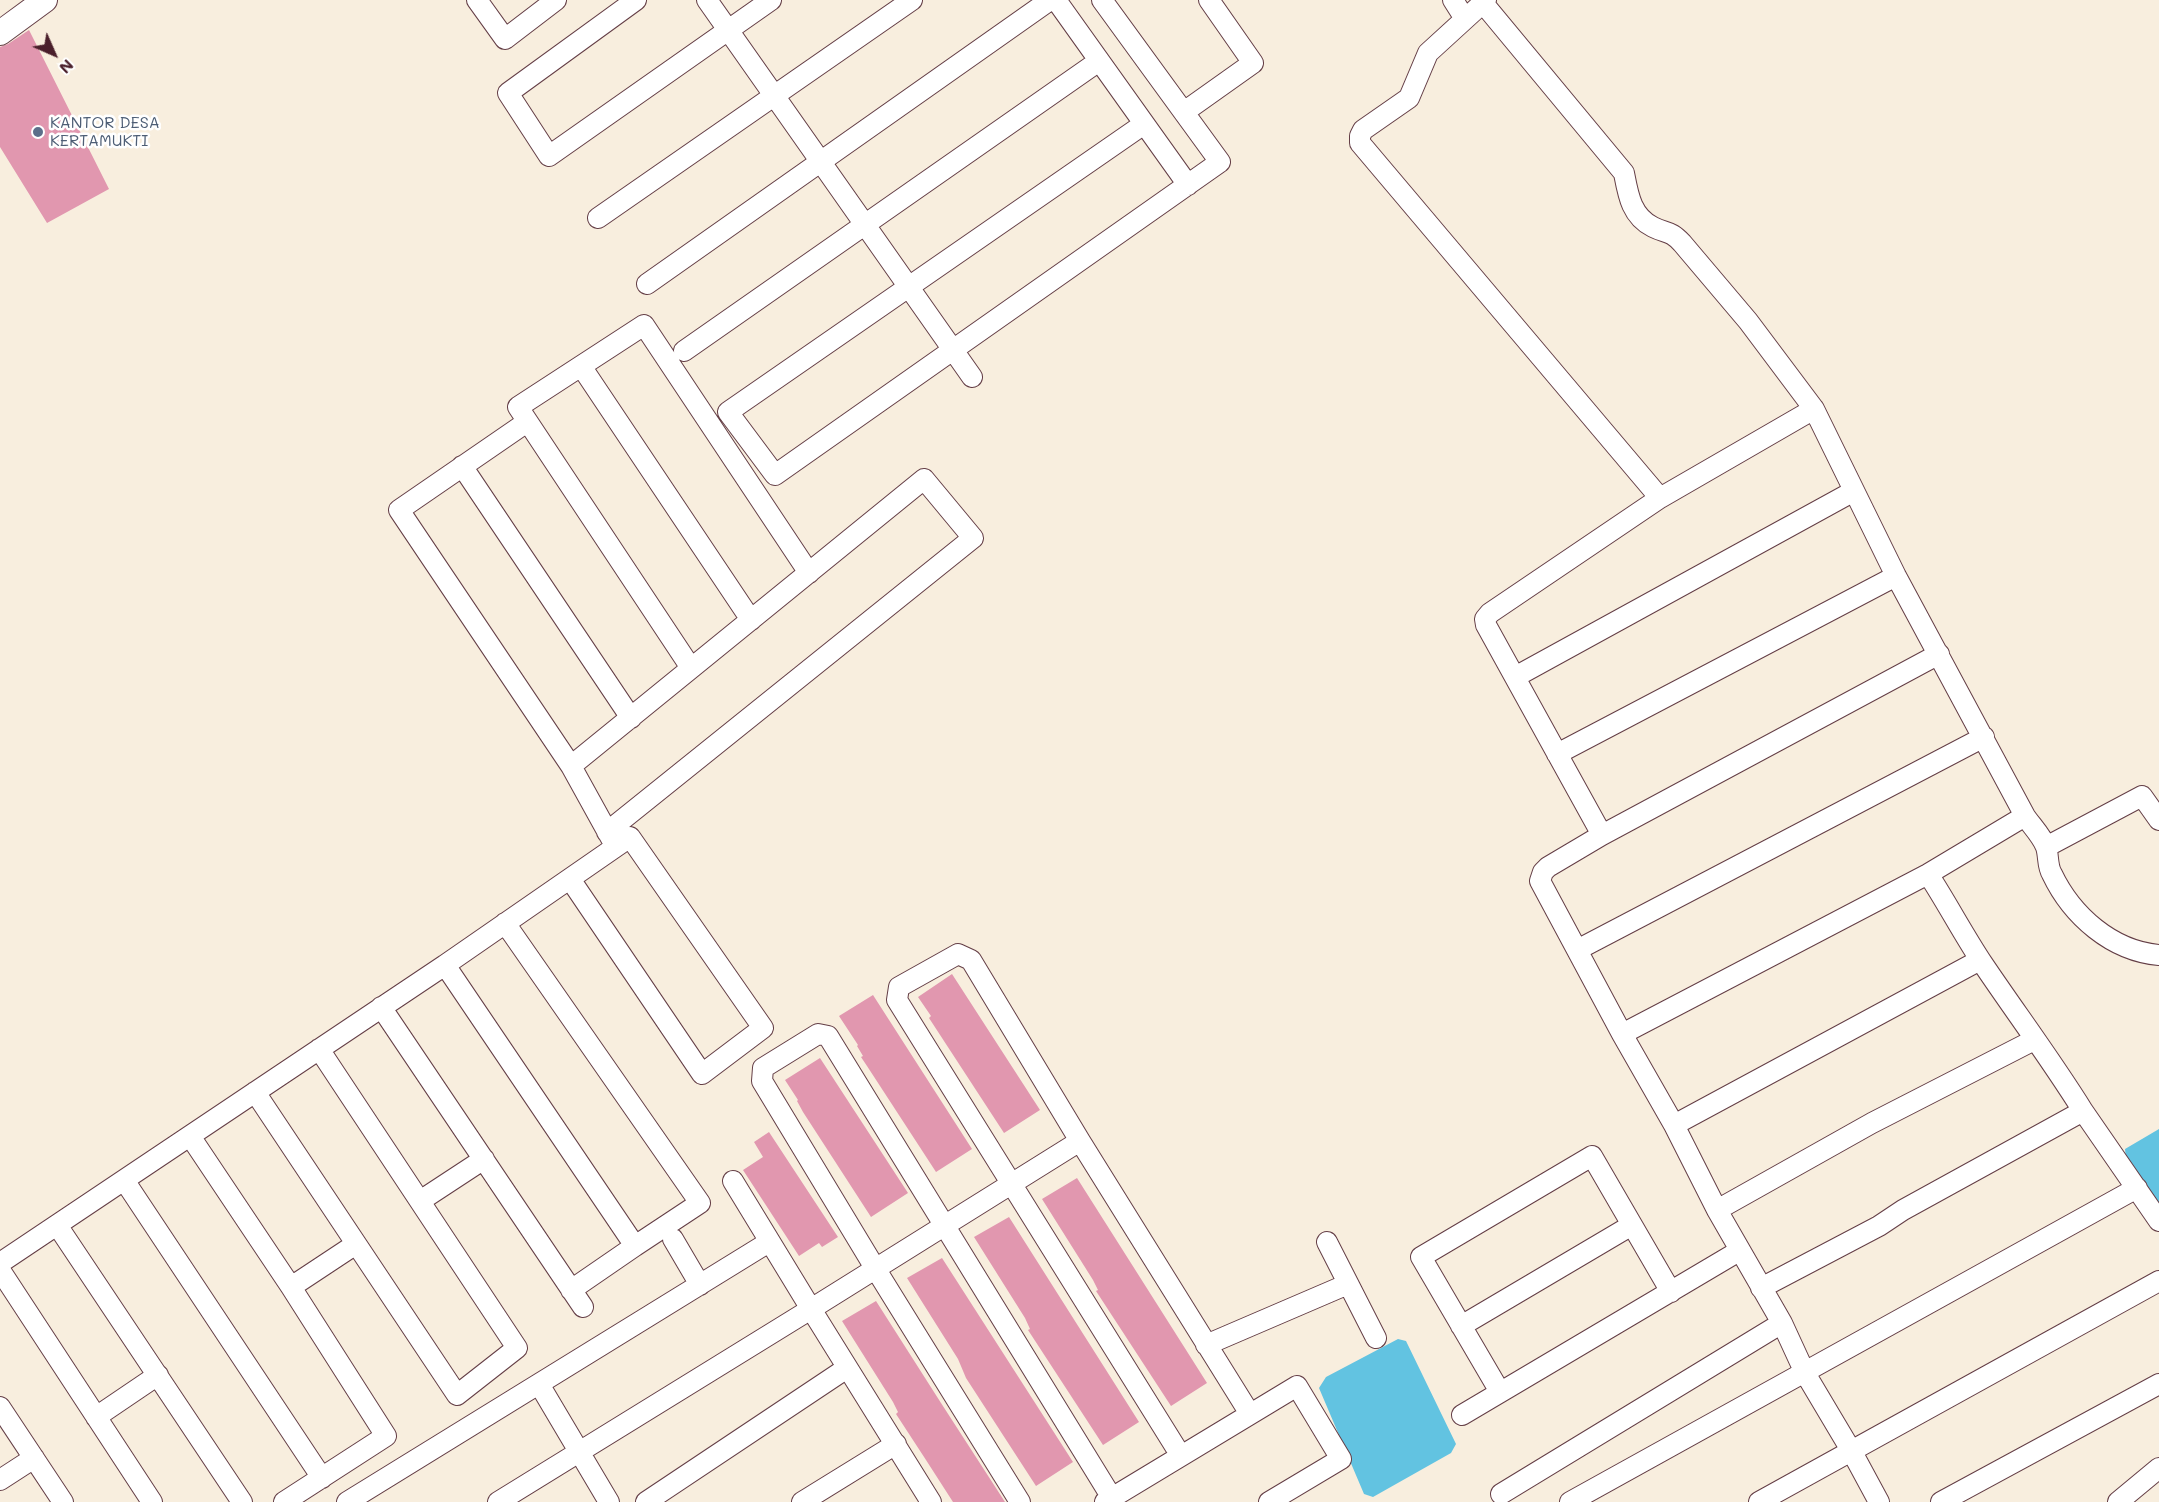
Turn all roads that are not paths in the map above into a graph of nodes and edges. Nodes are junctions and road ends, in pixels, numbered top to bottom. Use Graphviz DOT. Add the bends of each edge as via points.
graph roads {
  1 [pos="45,0"];
  2 [pos="477,0"];
  3 [pos="556,0"];
  4 [pos="636,0"];
  5 [pos="708,0"];
  6 [pos="771,0"];
  7 [pos="912,0"];
  8 [pos="1050,0"];
  9 [pos="1056,0"];
  10 [pos="1102,0"];
  11 [pos="1209,0"];
  12 [pos="1453,0"];
  13 [pos="1485,2"];
  14 [pos="1465,19"];
  15 [pos="729,30"];
  16 [pos="0,33"];
  17 [pos="1099,61"];
  18 [pos="775,96"];
  19 [pos="1184,112"];
  20 [pos="1144,124"];
  21 [pos="821,161"];
  22 [pos="1188,185"];
  23 [pos="598,218"];
  24 [pos="866,225"];
  25 [pos="646,284"];
  26 [pos="909,287"];
  27 [pos="953,350"];
  28 [pos="684,351"];
  29 [pos="581,366"];
  30 [pos="972,377"];
  31 [pos="1814,409"];
  32 [pos="526,422"];
  33 [pos="462,466"];
  34 [pos="1854,491"];
  35 [pos="1660,498"];
  36 [pos="809,573"];
  37 [pos="1896,576"];
  38 [pos="751,620"];
  39 [pos="1939,654"];
  40 [pos="692,668"];
  41 [pos="1515,677"];
  42 [pos="631,718"];
  43 [pos="1984,737"];
  44 [pos="1557,754"];
  45 [pos="571,766"];
  46 [pos="2025,816"];
  47 [pos="2159,820"];
  48 [pos="1602,835"];
  49 [pos="611,839"];
  50 [pos="2046,846"];
  51 [pos="1928,874"];
  52 [pos="570,879"];
  53 [pos="506,923"];
  54 [pos="1577,950"];
  55 [pos="2159,955"];
  56 [pos="1980,960"];
  57 [pos="445,964"];
  58 [pos="381,1007"];
  59 [pos="1622,1034"];
  60 [pos="2034,1040"];
  61 [pos="319,1049"];
  62 [pos="255,1092"];
  63 [pos="2083,1112"];
  64 [pos="1674,1125"];
  65 [pos="190,1136"];
  66 [pos="1080,1141"];
  67 [pos="484,1159"];
  68 [pos="124,1180"];
  69 [pos="733,1181"];
  70 [pos="1012,1183"];
  71 [pos="2137,1188"];
  72 [pos="420,1201"];
  73 [pos="1717,1210"];
  74 [pos="2159,1221"];
  75 [pos="57,1225"];
  76 [pos="1632,1225"];
  77 [pos="944,1226"];
  78 [pos="673,1239"];
  79 [pos="769,1242"];
  80 [pos="1327,1242"];
  81 [pos="356,1244"];
  82 [pos="635,1246"];
  83 [pos="1739,1251"];
  84 [pos="0,1263"];
  85 [pos="875,1268"];
  86 [pos="0,1270"];
  87 [pos="2159,1281"];
  88 [pos="1348,1284"];
  89 [pos="700,1285"];
  90 [pos="291,1287"];
  91 [pos="1761,1288"];
  92 [pos="572,1290"];
  93 [pos="1671,1292"];
  94 [pos="583,1307"];
  95 [pos="810,1309"];
  96 [pos="1782,1323"];
  97 [pos="1461,1326"];
  98 [pos="1376,1338"];
  99 [pos="1206,1345"];
  100 [pos="847,1368"];
  101 [pos="1804,1373"];
  102 [pos="158,1375"];
  103 [pos="539,1384"];
  104 [pos="2159,1384"];
  105 [pos="1500,1392"];
  106 [pos="0,1407"];
  107 [pos="1250,1414"];
  108 [pos="1462,1415"];
  109 [pos="96,1416"];
  110 [pos="896,1444"];
  111 [pos="579,1452"];
  112 [pos="1852,1452"];
  113 [pos="1181,1456"];
  114 [pos="34,1458"];
  115 [pos="2159,1468"];
  116 [pos="322,1478"];
  117 [pos="0,1480"];
  118 [pos="1498,1499"];
  119 [pos="1109,1500"];
  120 [pos="63,1502"];
  121 [pos="152,1502"];
  122 [pos="242,1502"];
  123 [pos="284,1502"];
  124 [pos="347,1502"];
  125 [pos="498,1502"];
  126 [pos="609,1502"];
  127 [pos="646,1502"];
  128 [pos="802,1502"];
  129 [pos="931,1502"];
  130 [pos="1020,1502"];
  131 [pos="1269,1502"];
  132 [pos="1570,1502"];
  133 [pos="1759,1502"];
  134 [pos="1879,1502"];
  135 [pos="1941,1502"];
  136 [pos="2118,1502"];
  1 -- 16 [label="main road"];
  2 -- 3 [label="street" via="505,39"];
  4 -- 15 [label="street" via="508,93 549,156"];
  5 -- 15 [label="street"];
  6 -- 15 [label="street"];
  7 -- 18 [label="street"];
  8 -- 21 [label="street"];
  9 -- 17 [label="street"];
  10 -- 19 [label="street"];
  11 -- 19 [label="street" via="1253,63"];
  12 -- 14 [label="street"];
  13 -- 14 [label="street"];
  13 -- 31 [label="street" via="1624,173 1633,210 1682,243 1748,321"];
  14 -- 35 [label="street" via="1428,53 1409,98 1363,130 1360,142"];
  15 -- 18 [label="street"];
  17 -- 20 [label="street"];
  17 -- 24 [label="street"];
  18 -- 21 [label="street"];
  18 -- 23 [label="street"];
  19 -- 22 [label="street" via="1220,162"];
  20 -- 22 [label="street"];
  20 -- 26 [label="street"];
  21 -- 24 [label="street"];
  21 -- 25 [label="street"];
  22 -- 27 [label="street"];
  24 -- 26 [label="street"];
  24 -- 28 [label="street"];
  26 -- 27 [label="street"];
  26 -- 27 [label="street" via="728,412 775,475"];
  27 -- 30 [label="street"];
  29 -- 32 [label="street" via="518,407"];
  29 -- 36 [label="street" via="644,325"];
  29 -- 38 [label="street"];
  31 -- 34 [label="street"];
  31 -- 35 [label="street"];
  32 -- 33 [label="street"];
  32 -- 40 [label="street"];
  33 -- 42 [label="street"];
  33 -- 45 [label="street" via="399,510"];
  34 -- 37 [label="street"];
  34 -- 41 [label="street"];
  35 -- 41 [label="street" via="1485,619"];
  36 -- 38 [label="street"];
  36 -- 49 [label="street" via="924,479 973,538"];
  37 -- 39 [label="street"];
  37 -- 44 [label="street"];
  38 -- 40 [label="street"];
  39 -- 43 [label="street"];
  39 -- 48 [label="street"];
  40 -- 42 [label="street"];
  41 -- 44 [label="street"];
  42 -- 45 [label="street"];
  43 -- 46 [label="street"];
  43 -- 54 [label="street"];
  44 -- 48 [label="street"];
  45 -- 49 [label="street"];
  46 -- 50 [label="street"];
  46 -- 51 [label="street"];
  47 -- 50 [label="street" via="2142,796"];
  48 -- 54 [label="street" via="1548,867 1541,876 1542,886"];
  49 -- 52 [label="street"];
  49 -- 52 [label="street" via="630,837 764,1028 702,1074"];
  50 -- 55 [label="street" via="2050,871 2063,898 2086,922 2112,940 2143,954"];
  51 -- 56 [label="street"];
  51 -- 59 [label="street"];
  52 -- 53 [label="street"];
  53 -- 57 [label="street"];
  53 -- 82 [label="street" via="700,1203"];
  54 -- 59 [label="street"];
  56 -- 60 [label="street"];
  56 -- 64 [label="street"];
  57 -- 58 [label="street"];
  57 -- 82 [label="street"];
  58 -- 61 [label="street"];
  58 -- 67 [label="street"];
  59 -- 64 [label="street"];
  60 -- 63 [label="street"];
  60 -- 73 [label="street" via="1872,1123"];
  61 -- 62 [label="street"];
  61 -- 72 [label="street"];
  62 -- 65 [label="street"];
  62 -- 81 [label="street"];
  63 -- 71 [label="street"];
  63 -- 91 [label="street"];
  64 -- 73 [label="street"];
  65 -- 68 [label="street"];
  65 -- 90 [label="street"];
  66 -- 70 [label="street"];
  66 -- 70 [label="street" via="971,960 958,954 899,987 897,1000"];
  66 -- 99 [label="street"];
  67 -- 72 [label="street"];
  67 -- 92 [label="street"];
  68 -- 75 [label="street"];
  68 -- 116 [label="street"];
  69 -- 79 [label="street"];
  70 -- 77 [label="street"];
  70 -- 113 [label="street"];
  71 -- 74 [label="street"];
  71 -- 101 [label="street"];
  72 -- 81 [label="street" via="518,1348 457,1395"];
  73 -- 83 [label="street"];
  75 -- 84 [label="street"];
  75 -- 102 [label="street"];
  76 -- 93 [label="street"];
  76 -- 97 [label="street"];
  76 -- 97 [label="street" via="1592,1156 1421,1257"];
  77 -- 85 [label="street"];
  77 -- 85 [label="street" via="828,1036 818,1034 763,1068 762,1081"];
  77 -- 119 [label="street"];
  78 -- 89 [label="street"];
  79 -- 89 [label="street"];
  79 -- 95 [label="street"];
  80 -- 88 [label="street"];
  81 -- 90 [label="street"];
  82 -- 92 [label="street"];
  83 -- 91 [label="street"];
  83 -- 93 [label="street"];
  85 -- 95 [label="street"];
  85 -- 130 [label="street"];
  86 -- 109 [label="street"];
  87 -- 112 [label="street"];
  88 -- 98 [label="street"];
  88 -- 99 [label="street"];
  89 -- 103 [label="street"];
  90 -- 116 [label="street" via="386,1436"];
  91 -- 96 [label="street"];
  92 -- 94 [label="street"];
  93 -- 105 [label="street"];
  95 -- 100 [label="street"];
  95 -- 111 [label="street"];
  96 -- 101 [label="street"];
  96 -- 118 [label="street"];
  97 -- 105 [label="street"];
  99 -- 107 [label="street"];
  100 -- 110 [label="street"];
  100 -- 127 [label="street"];
  101 -- 112 [label="street"];
  101 -- 132 [label="street"];
  102 -- 109 [label="street"];
  102 -- 122 [label="street"];
  103 -- 111 [label="street"];
  103 -- 124 [label="street"];
  104 -- 135 [label="street"];
  105 -- 108 [label="street"];
  106 -- 114 [label="street"];
  107 -- 113 [label="street"];
  107 -- 131 [label="street" via="1297,1386 1341,1459"];
  109 -- 121 [label="street"];
  110 -- 128 [label="street"];
  110 -- 129 [label="street"];
  111 -- 125 [label="street"];
  111 -- 126 [label="street"];
  112 -- 133 [label="street"];
  112 -- 134 [label="street"];
  113 -- 119 [label="street"];
  114 -- 117 [label="street"];
  114 -- 120 [label="street"];
  115 -- 136 [label="street"];
  116 -- 123 [label="street"];
}
